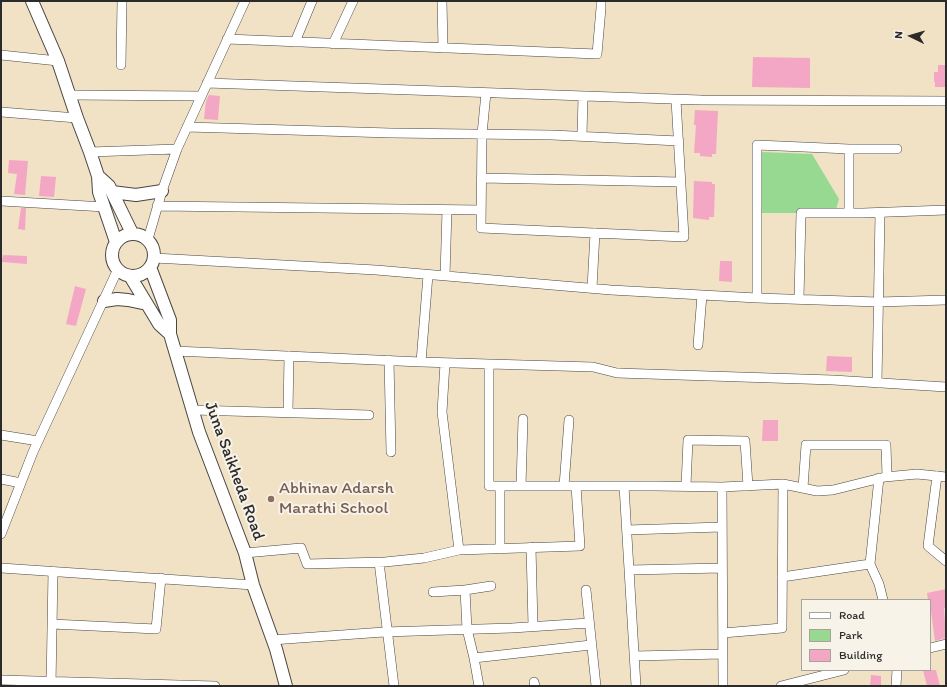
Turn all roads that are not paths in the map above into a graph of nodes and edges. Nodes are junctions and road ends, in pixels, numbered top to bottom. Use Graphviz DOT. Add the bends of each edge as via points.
graph roads {
  1 [pos="32,1"];
  2 [pos="122,1"];
  3 [pos="245,1"];
  4 [pos="312,1"];
  5 [pos="352,1"];
  6 [pos="442,1"];
  7 [pos="601,1"];
  8 [pos="227,39"];
  9 [pos="295,42"];
  10 [pos="333,44"];
  11 [pos="442,48"];
  12 [pos="1,55"];
  13 [pos="58,61"];
  14 [pos="121,65"];
  15 [pos="207,83"];
  16 [pos="486,93"];
  17 [pos="69,95"];
  18 [pos="201,96"];
  19 [pos="583,96"];
  20 [pos="676,100"];
  21 [pos="946,100"];
  22 [pos="1,112"];
  23 [pos="77,118"];
  24 [pos="187,127"];
  25 [pos="482,134"];
  26 [pos="582,136"];
  27 [pos="679,141"];
  28 [pos="849,149"];
  29 [pos="897,149"];
  30 [pos="177,150"];
  31 [pos="90,152"];
  32 [pos="98,176"];
  33 [pos="481,178"];
  34 [pos="681,182"];
  35 [pos="112,192"];
  36 [pos="162,192"];
  37 [pos="1,202"];
  38 [pos="157,206"];
  39 [pos="105,207"];
  40 [pos="447,210"];
  41 [pos="481,210"];
  42 [pos="946,210"];
  43 [pos="880,212"];
  44 [pos="849,213"];
  45 [pos="132,233"];
  46 [pos="595,233"];
  47 [pos="148,239"];
  48 [pos="116,242"];
  49 [pos="152,263"];
  50 [pos="118,269"];
  51 [pos="428,275"];
  52 [pos="130,276"];
  53 [pos="445,276"];
  54 [pos="592,288"];
  55 [pos="702,295"];
  56 [pos="757,298"];
  57 [pos="799,299"];
  58 [pos="946,300"];
  59 [pos="104,301"];
  60 [pos="878,302"];
  61 [pos="147,304"];
  62 [pos="170,334"];
  63 [pos="698,345"];
  64 [pos="175,351"];
  65 [pos="289,356"];
  66 [pos="389,360"];
  67 [pos="421,362"];
  68 [pos="445,363"];
  69 [pos="489,364"];
  70 [pos="877,383"];
  71 [pos="946,387"];
  72 [pos="193,410"];
  73 [pos="288,412"];
  74 [pos="369,415"];
  75 [pos="523,419"];
  76 [pos="569,420"];
  77 [pos="1,435"];
  78 [pos="38,441"];
  79 [pos="391,452"];
  80 [pos="942,476"];
  81 [pos="883,477"];
  82 [pos="1,479"];
  83 [pos="21,483"];
  84 [pos="783,484"];
  85 [pos="500,486"];
  86 [pos="521,486"];
  87 [pos="564,486"];
  88 [pos="576,486"];
  89 [pos="624,486"];
  90 [pos="686,486"];
  91 [pos="748,486"];
  92 [pos="722,487"];
  93 [pos="803,488"];
  94 [pos="722,528"];
  95 [pos="627,530"];
  96 [pos="1,534"];
  97 [pos="531,548"];
  98 [pos="500,549"];
  99 [pos="459,550"];
  100 [pos="246,553"];
  101 [pos="946,561"];
  102 [pos="379,562"];
  103 [pos="870,564"];
  104 [pos="1,568"];
  105 [pos="722,568"];
  106 [pos="629,570"];
  107 [pos="53,571"];
  108 [pos="782,577"];
  109 [pos="161,578"];
  110 [pos="253,585"];
  111 [pos="491,586"];
  112 [pos="464,590"];
  113 [pos="586,590"];
  114 [pos="433,592"];
  115 [pos="883,599"];
  116 [pos="589,623"];
  117 [pos="52,624"];
  118 [pos="533,626"];
  119 [pos="467,629"];
  120 [pos="387,632"];
  121 [pos="723,633"];
  122 [pos="272,640"];
  123 [pos="946,644"];
  124 [pos="591,645"];
  125 [pos="931,648"];
  126 [pos="723,654"];
  127 [pos="634,656"];
  128 [pos="474,658"];
  129 [pos="842,671"];
  130 [pos="897,671"];
  131 [pos="1,680"];
  132 [pos="815,682"];
  133 [pos="51,684"];
  134 [pos="106,684"];
  135 [pos="206,686"];
  136 [pos="215,686"];
  137 [pos="286,686"];
  138 [pos="394,686"];
  139 [pos="479,686"];
  140 [pos="596,686"];
  141 [pos="636,686"];
  142 [pos="723,686"];
  143 [pos="781,686"];
  144 [pos="896,686"];
  1 -- 13 [label="main road"];
  2 -- 14 [label="street"];
  3 -- 8 [label="street"];
  4 -- 9 [label="street"];
  5 -- 10 [label="street"];
  6 -- 11 [label="street"];
  7 -- 11 [label="street" via="596,54"];
  8 -- 9 [label="street"];
  8 -- 15 [label="street"];
  9 -- 10 [label="street"];
  10 -- 11 [label="street"];
  12 -- 13 [label="street"];
  13 -- 17 [label="main road"];
  15 -- 16 [label="street"];
  15 -- 18 [label="street"];
  16 -- 19 [label="street"];
  16 -- 25 [label="street"];
  17 -- 18 [label="street"];
  17 -- 23 [label="main road"];
  18 -- 24 [label="street"];
  19 -- 20 [label="street"];
  19 -- 26 [label="street"];
  20 -- 21 [label="street"];
  20 -- 27 [label="street"];
  22 -- 23 [label="street"];
  23 -- 31 [label="main road"];
  24 -- 25 [label="street"];
  24 -- 30 [label="street"];
  25 -- 26 [label="street"];
  25 -- 33 [label="street"];
  26 -- 27 [label="street"];
  27 -- 34 [label="street"];
  28 -- 29 [label="street"];
  28 -- 44 [label="street"];
  28 -- 56 [label="street" via="758,145"];
  30 -- 31 [label="street"];
  30 -- 36 [label="street"];
  31 -- 32 [label="main road"];
  32 -- 35 [label="main road"];
  32 -- 39 [label="main road" via="99,192"];
  33 -- 34 [label="street"];
  33 -- 41 [label="street"];
  34 -- 46 [label="street" via="684,237"];
  35 -- 36 [label="main road" via="136,195"];
  35 -- 45 [label="main road"];
  36 -- 38 [label="street"];
  37 -- 39 [label="street"];
  38 -- 40 [label="street"];
  38 -- 47 [label="street"];
  39 -- 48 [label="main road"];
  40 -- 41 [label="street"];
  40 -- 53 [label="street"];
  41 -- 46 [label="street" via="481,228"];
  42 -- 43 [label="street"];
  43 -- 44 [label="street"];
  43 -- 60 [label="street"];
  44 -- 57 [label="street" via="801,213"];
  45 -- 47 [label="main road"];
  45 -- 48 [label="main road" via="126,234"];
  46 -- 54 [label="street"];
  47 -- 49 [label="main road" via="154,252"];
  48 -- 50 [label="main road" via="112,256"];
  49 -- 51 [label="street" via="376,270"];
  49 -- 52 [label="main road" via="142,274"];
  49 -- 62 [label="main road, Juna Saikheda Road" via="170,320"];
  50 -- 52 [label="main road"];
  50 -- 59 [label="street"];
  51 -- 53 [label="street"];
  51 -- 67 [label="street"];
  52 -- 61 [label="main road"];
  53 -- 54 [label="street"];
  54 -- 55 [label="street"];
  55 -- 56 [label="street"];
  55 -- 63 [label="street"];
  56 -- 57 [label="street"];
  57 -- 60 [label="street"];
  58 -- 60 [label="street"];
  59 -- 61 [label="main road" via="117,299"];
  59 -- 78 [label="street"];
  60 -- 70 [label="street"];
  61 -- 62 [label="main road" via="159,324"];
  62 -- 64 [label="main road, Juna Saikheda Road"];
  64 -- 65 [label="street"];
  64 -- 72 [label="main road, Juna Saikheda Road"];
  65 -- 66 [label="street"];
  65 -- 73 [label="street"];
  66 -- 67 [label="street"];
  66 -- 79 [label="street"];
  67 -- 68 [label="street"];
  68 -- 69 [label="street"];
  68 -- 99 [label="street" via="442,412"];
  69 -- 70 [label="street" via="593,367 617,373"];
  69 -- 85 [label="street" via="489,486"];
  70 -- 71 [label="street"];
  72 -- 73 [label="street"];
  72 -- 100 [label="main road, Juna Saikheda Road" via="199,432"];
  73 -- 74 [label="street"];
  75 -- 86 [label="street"];
  76 -- 87 [label="street"];
  77 -- 78 [label="street"];
  78 -- 83 [label="street"];
  80 -- 81 [label="street" via="917,474"];
  80 -- 101 [label="street" via="928,546"];
  81 -- 93 [label="street" via="833,490 817,491"];
  81 -- 93 [label="street" via="886,445 806,444"];
  81 -- 103 [label="street"];
  82 -- 83 [label="street"];
  83 -- 96 [label="street"];
  84 -- 91 [label="street"];
  84 -- 93 [label="street"];
  84 -- 108 [label="street"];
  85 -- 86 [label="street"];
  85 -- 98 [label="street"];
  86 -- 87 [label="street"];
  87 -- 88 [label="street"];
  88 -- 89 [label="street"];
  88 -- 97 [label="street" via="580,546"];
  89 -- 90 [label="street"];
  89 -- 95 [label="street"];
  90 -- 91 [label="street" via="688,440 745,441"];
  90 -- 92 [label="street"];
  91 -- 92 [label="street"];
  92 -- 94 [label="street"];
  94 -- 95 [label="street"];
  94 -- 105 [label="street"];
  95 -- 106 [label="street"];
  97 -- 98 [label="street"];
  97 -- 118 [label="street"];
  98 -- 99 [label="street"];
  99 -- 102 [label="street" via="424,558"];
  100 -- 102 [label="street" via="301,548 307,564"];
  100 -- 110 [label="main road, Juna Saikheda Road"];
  102 -- 120 [label="street"];
  103 -- 108 [label="street"];
  103 -- 115 [label="street"];
  104 -- 107 [label="street"];
  105 -- 106 [label="street"];
  105 -- 121 [label="street"];
  106 -- 127 [label="street"];
  107 -- 109 [label="street"];
  107 -- 117 [label="street"];
  108 -- 121 [label="street" via="782,628"];
  109 -- 110 [label="street"];
  109 -- 117 [label="street" via="156,629"];
  110 -- 122 [label="main road, Juna Saikheda Road"];
  111 -- 112 [label="street"];
  112 -- 114 [label="street"];
  112 -- 119 [label="street"];
  113 -- 116 [label="street"];
  116 -- 118 [label="street"];
  116 -- 124 [label="street"];
  117 -- 133 [label="street"];
  118 -- 119 [label="street"];
  119 -- 120 [label="street"];
  119 -- 128 [label="street"];
  120 -- 122 [label="street"];
  120 -- 138 [label="street"];
  121 -- 126 [label="street"];
  122 -- 137 [label="main road, Juna Saikheda Road"];
  123 -- 125 [label="street"];
  124 -- 128 [label="street"];
  124 -- 140 [label="street"];
  126 -- 127 [label="street"];
  126 -- 142 [label="street"];
  127 -- 141 [label="street"];
  128 -- 139 [label="street"];
  129 -- 132 [label="street"];
  130 -- 144 [label="street"];
  131 -- 133 [label="street"];
  132 -- 143 [label="street"];
  133 -- 134 [label="street"];
  134 -- 135 [label="street"];
  135 -- 136 [label="street"];
}
